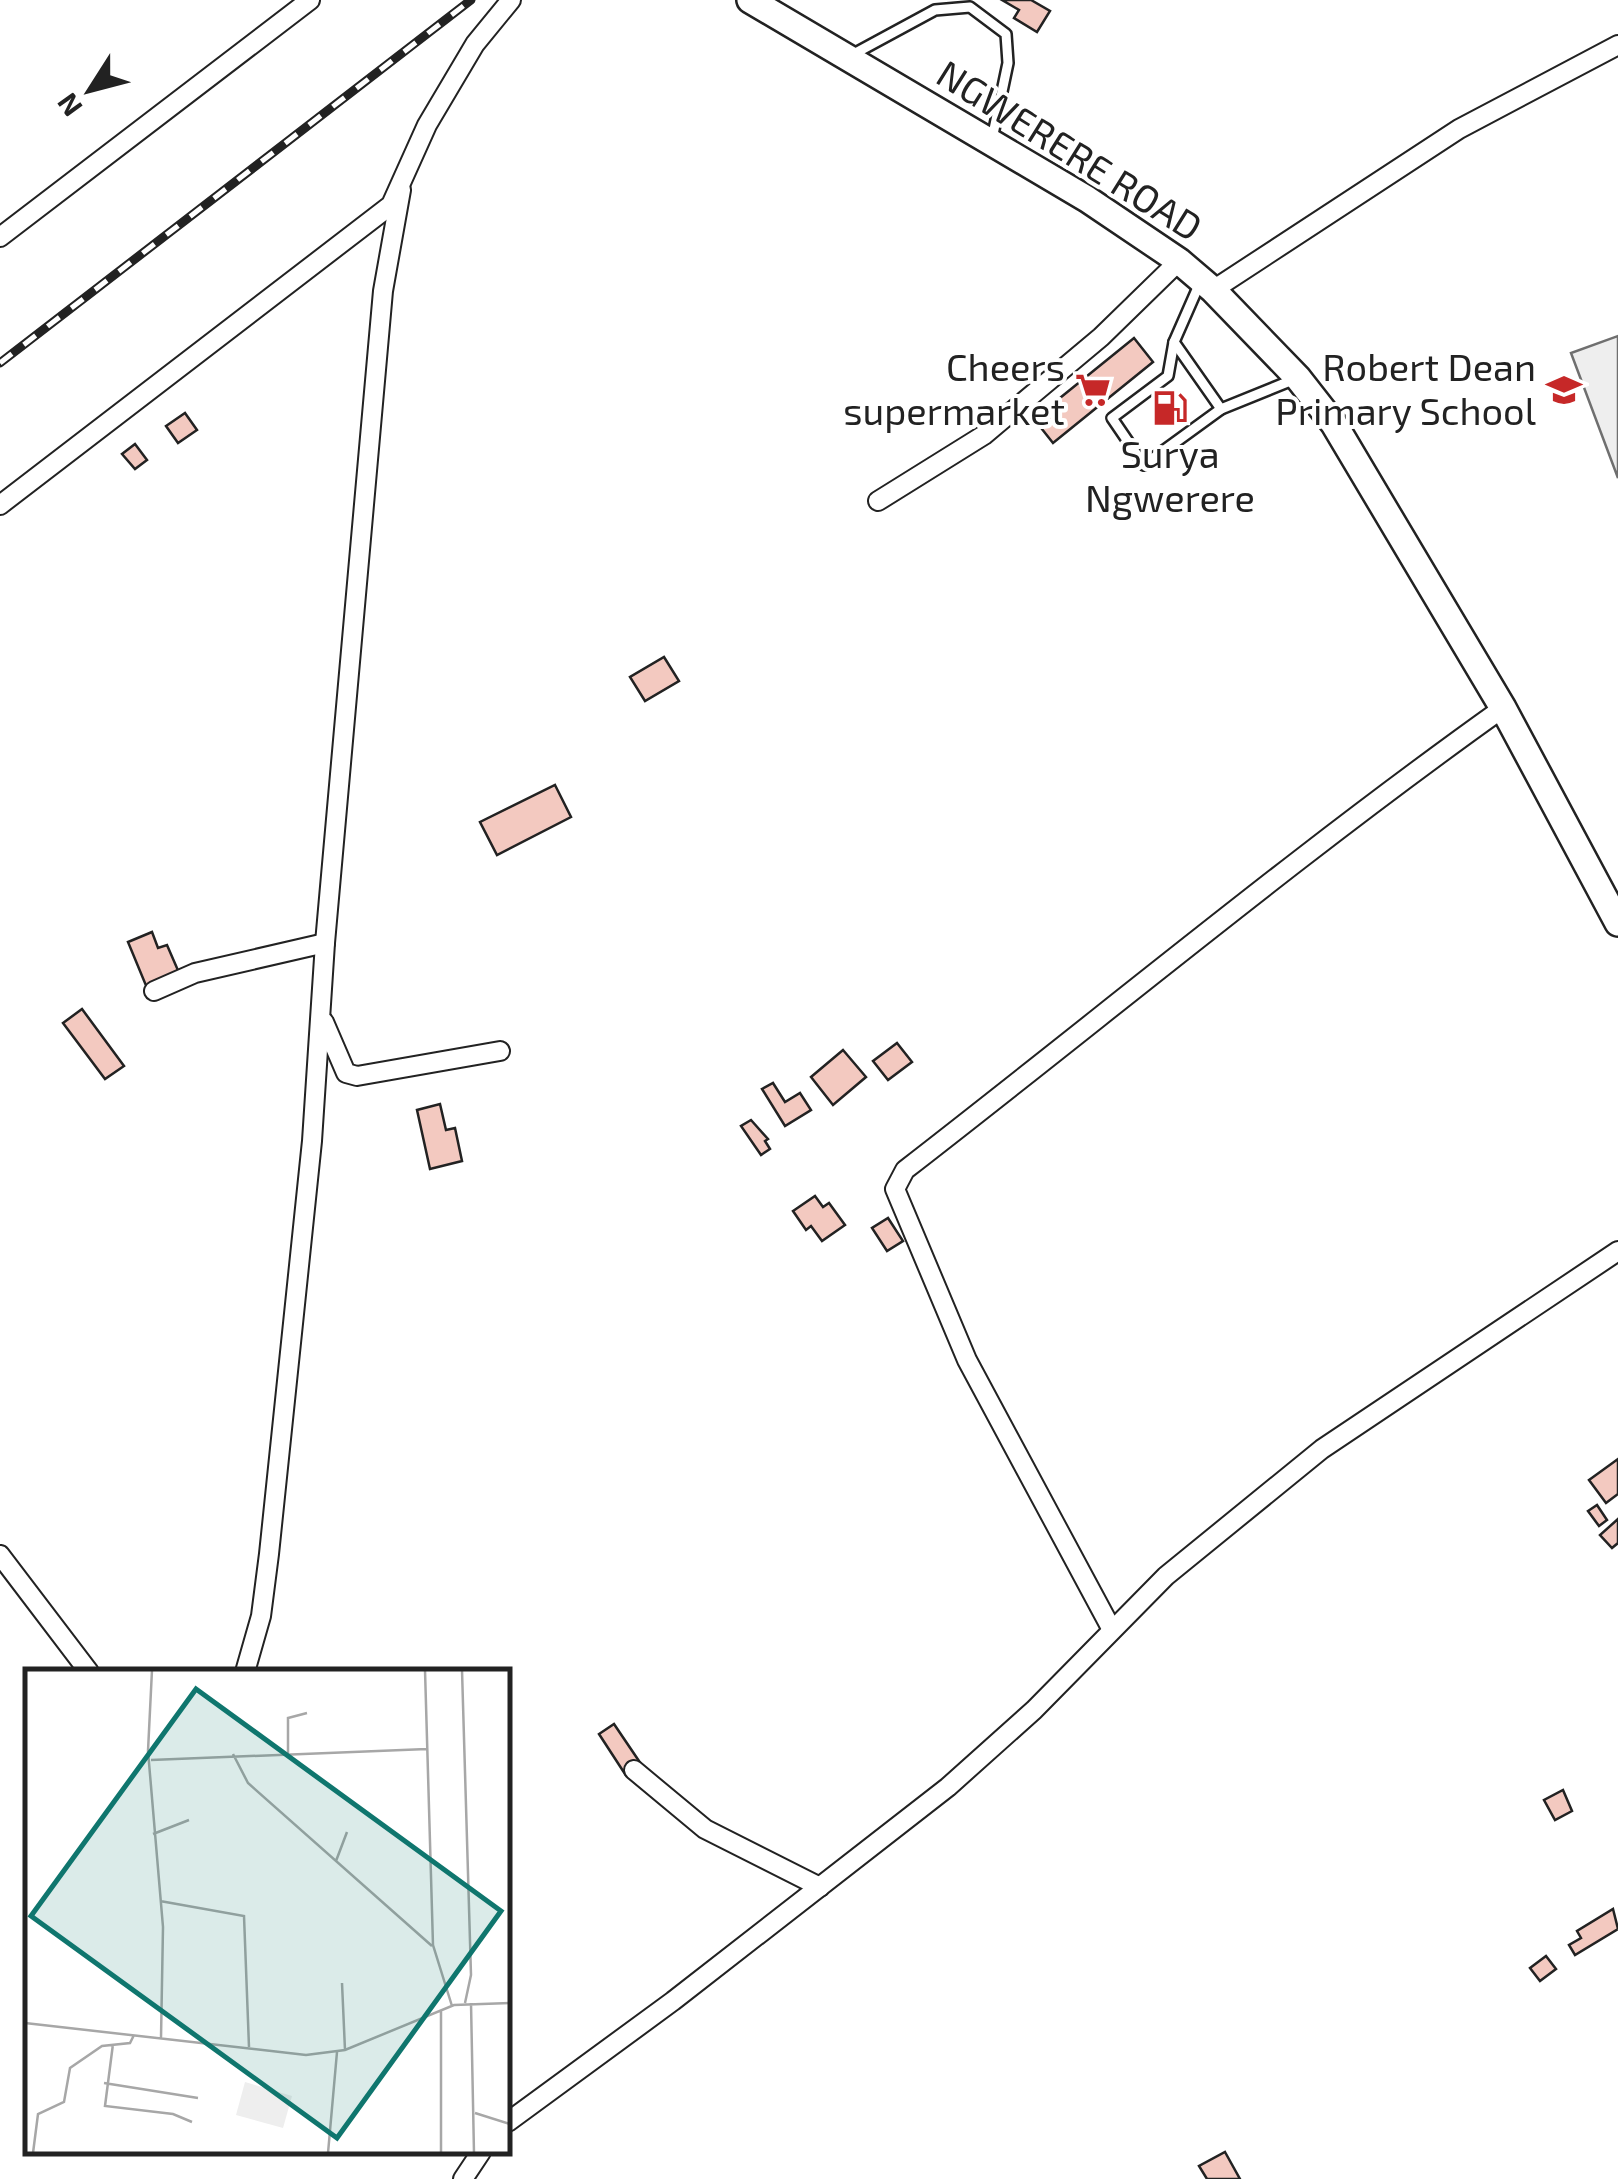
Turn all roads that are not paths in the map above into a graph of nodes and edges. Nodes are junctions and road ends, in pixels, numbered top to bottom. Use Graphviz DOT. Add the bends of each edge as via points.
graph roads {
  1 [pos="310,0"];
  2 [pos="512,0"];
  3 [pos="750,0"];
  4 [pos="1618,45"];
  5 [pos="844,59"];
  6 [pos="992,142"];
  7 [pos="401,190"];
  8 [pos="0,237"];
  9 [pos="1179,262"];
  10 [pos="1207,285"];
  11 [pos="1174,342"];
  12 [pos="1298,378"];
  13 [pos="1221,409"];
  14 [pos="878,501"];
  15 [pos="0,505"];
  16 [pos="1503,708"];
  17 [pos="1618,923"];
  18 [pos="324,943"];
  19 [pos="154,991"];
  20 [pos="321,1002"];
  21 [pos="500,1051"];
  22 [pos="1618,1252"];
  23 [pos="0,1555"];
  24 [pos="1111,1628"];
  25 [pos="86,1669"];
  26 [pos="246,1669"];
  27 [pos="634,1770"];
  28 [pos="820,1886"];
  29 [pos="510,2120"];
  30 [pos="479,2154"];
  31 [pos="463,2179"];
  1 -- 8 [label="street"];
  2 -- 7 [label="street" via="475,44 427,125"];
  3 -- 5 [label="main road, NGWERERE ROAD"];
  4 -- 10 [label="street" via="1460,129"];
  5 -- 6 [label="main road, NGWERERE ROAD"];
  5 -- 6 [label="lane" via="934,10 970,7 1006,34 1008,62"];
  6 -- 9 [label="main road, NGWERERE ROAD"];
  7 -- 15 [label="street" via="390,206"];
  7 -- 18 [label="street" via="383,291"];
  9 -- 10 [label="main road, NGWERERE ROAD"];
  9 -- 14 [label="street" via="996,426"];
  10 -- 11 [label="lane"];
  10 -- 12 [label="main road, NGWERERE ROAD"];
  11 -- 13 [label="lane"];
  11 -- 13 [label="lane" via="1168,376 1112,418 1122,434 1144,464"];
  12 -- 13 [label="lane"];
  12 -- 16 [label="main road, NGWERERE ROAD" via="1334,424"];
  16 -- 17 [label="main road, NGWERERE ROAD"];
  16 -- 24 [label="street" via="1294,861 905,1170 895,1189 967,1360"];
  18 -- 19 [label="street" via="195,973"];
  18 -- 20 [label="street"];
  20 -- 21 [label="street" via="326,1033 346,1073"];
  20 -- 26 [label="street" via="269,1554"];
  22 -- 24 [label="street" via="1322,1450 1224,1526"];
  23 -- 25 [label="street"];
  24 -- 28 [label="street" via="997,1745"];
  27 -- 28 [label="street" via="705,1829"];
  28 -- 29 [label="street"];
  30 -- 31 [label="street"];
}
